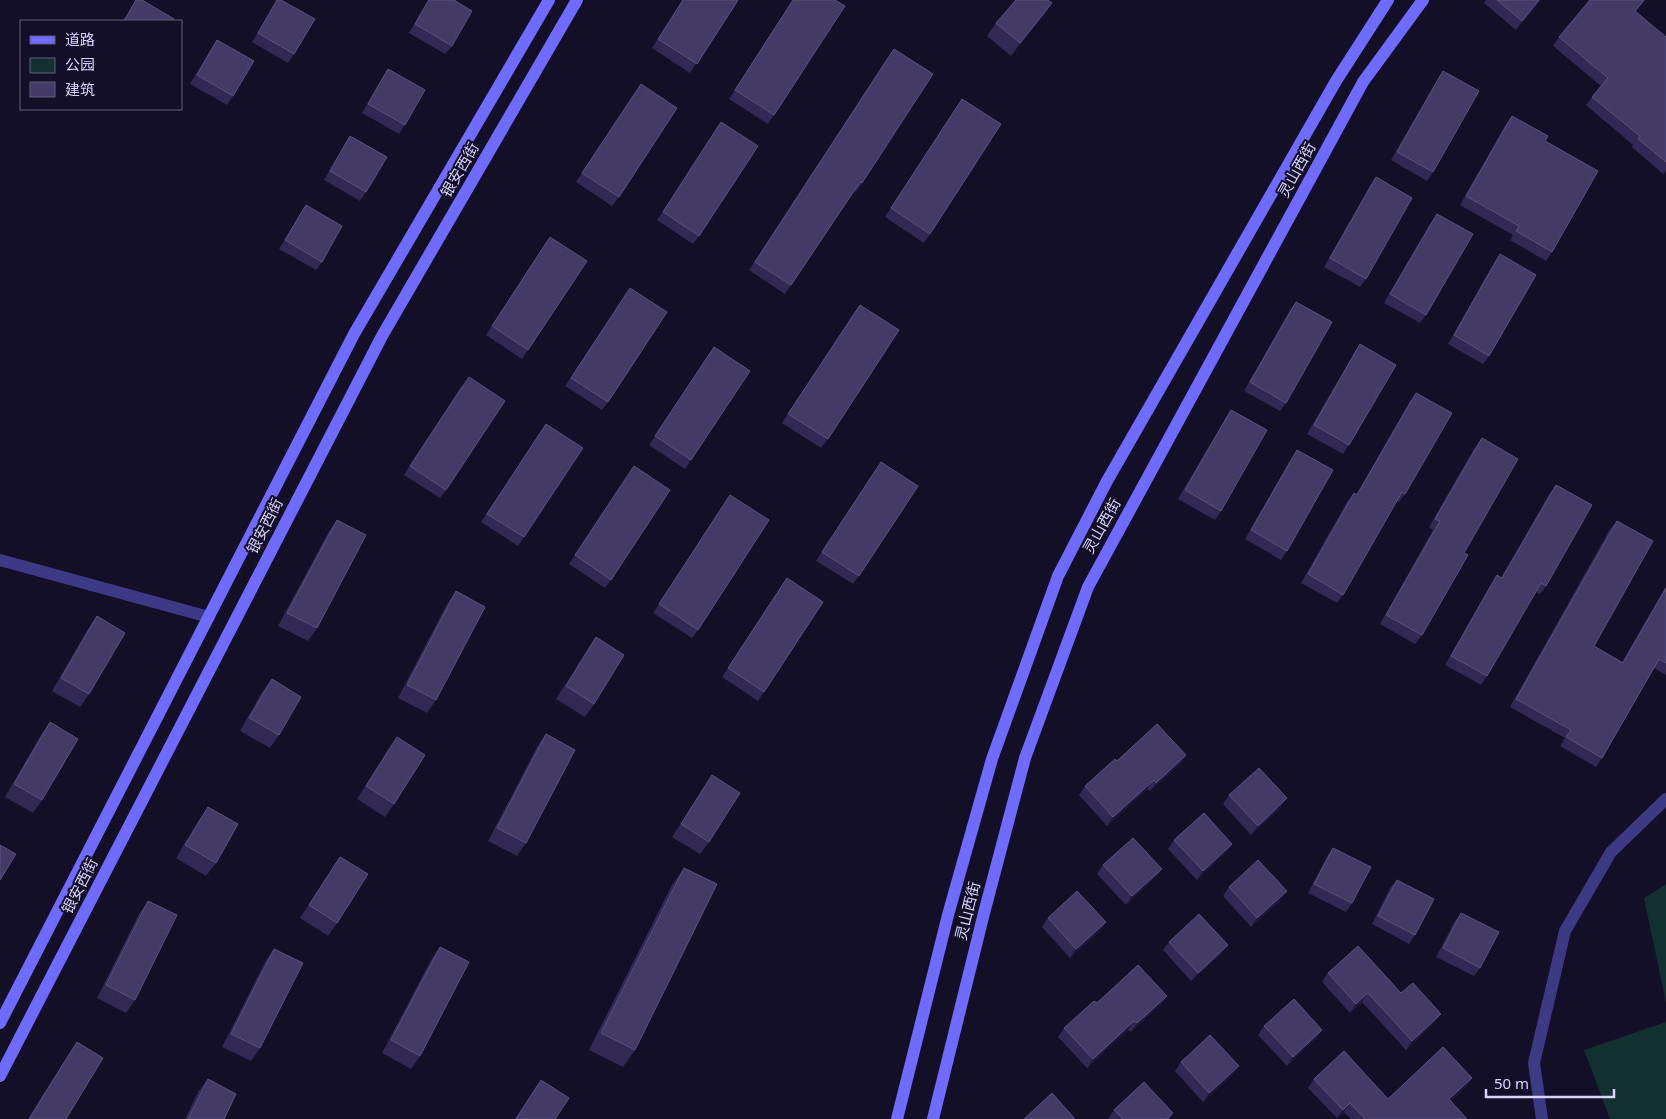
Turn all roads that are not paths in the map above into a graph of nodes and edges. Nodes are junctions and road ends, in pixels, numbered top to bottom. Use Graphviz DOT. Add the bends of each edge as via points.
graph roads {
  1 [pos="549,0"];
  2 [pos="577,0"];
  3 [pos="1388,0"];
  4 [pos="1423,0"];
  5 [pos="0,560"];
  6 [pos="209,618"];
  7 [pos="1666,799"];
  8 [pos="0,1024"];
  9 [pos="0,1076"];
  10 [pos="897,1119"];
  11 [pos="932,1119"];
  12 [pos="1542,1119"];
  1 -- 6 [label="main road, 银安西街" via="354,334"];
  2 -- 9 [label="main road, 银安西街" via="382,336"];
  3 -- 10 [label="main road, 灵山西街" via="1331,89 1107,481 1058,576 992,758 948,915"];
  4 -- 11 [label="main road, 灵山西街" via="1363,82 1088,587 1026,758"];
  5 -- 6 [label="street"];
  6 -- 8 [label="main road, 银安西街"];
  7 -- 12 [label="street" via="1611,852 1565,931 1534,1063"];
}
